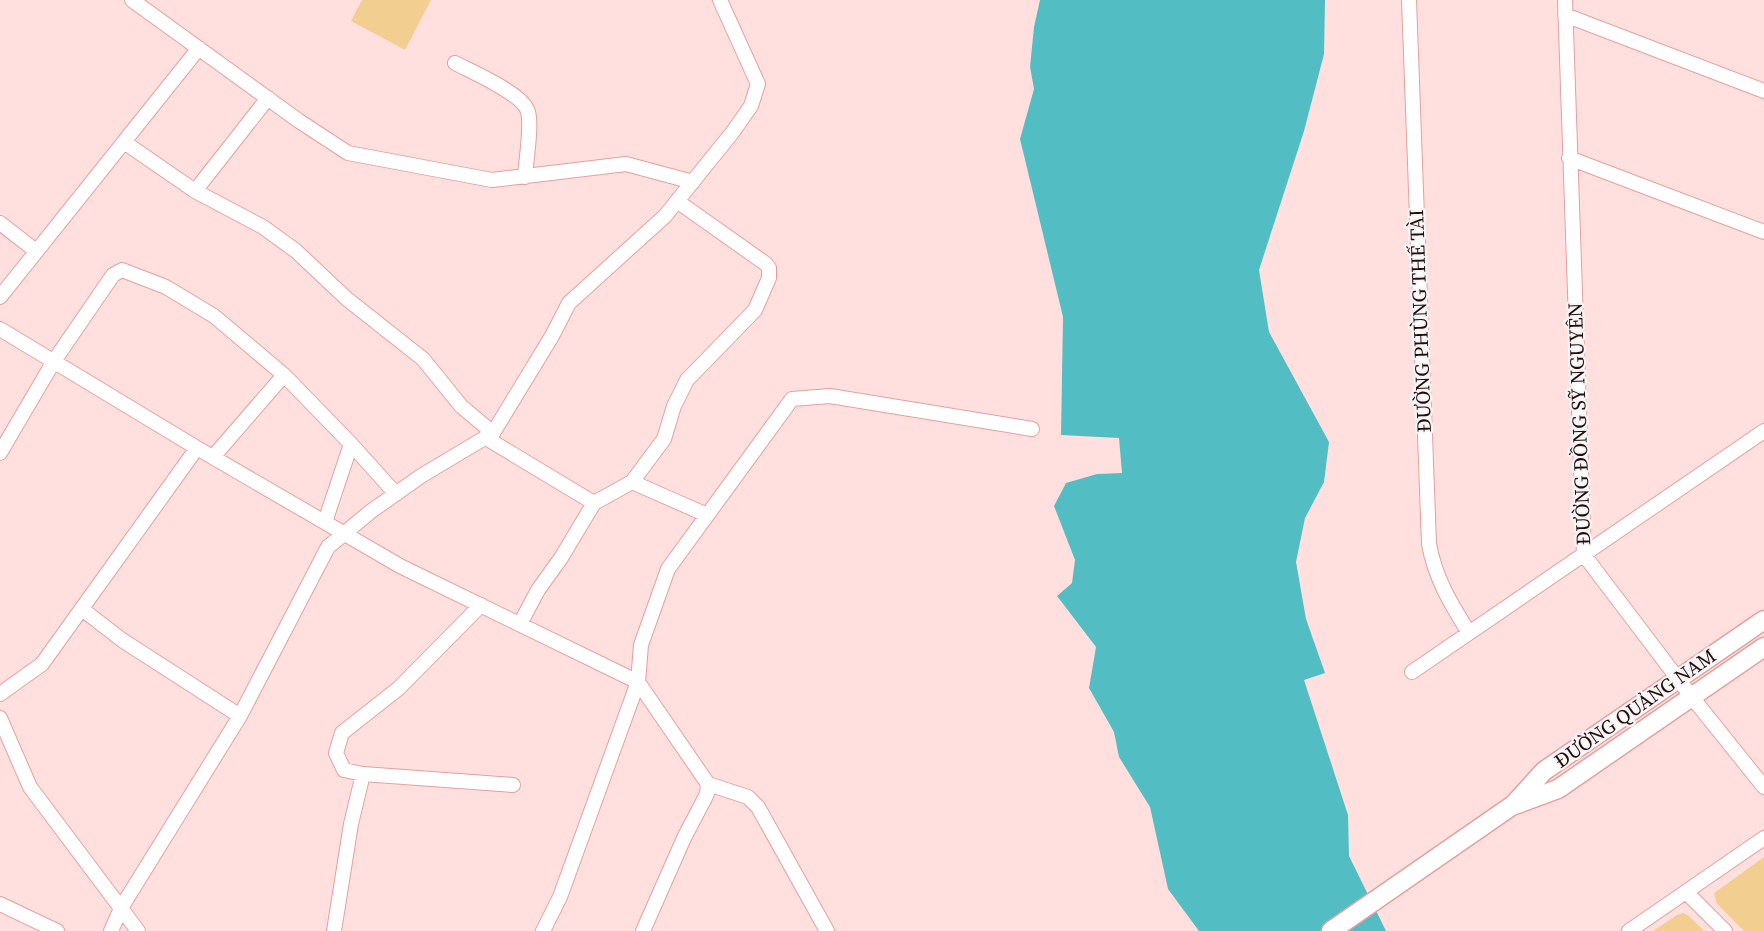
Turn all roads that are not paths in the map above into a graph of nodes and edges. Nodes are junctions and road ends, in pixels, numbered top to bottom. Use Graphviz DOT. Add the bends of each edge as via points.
graph roads {
  1 [pos="132,0"];
  2 [pos="720,0"];
  3 [pos="1409,0"];
  4 [pos="1565,0"];
  5 [pos="1565,15"];
  6 [pos="199,48"];
  7 [pos="455,63"];
  8 [pos="1764,91"];
  9 [pos="268,98"];
  10 [pos="124,142"];
  11 [pos="1569,158"];
  12 [pos="525,177"];
  13 [pos="693,182"];
  14 [pos="195,191"];
  15 [pos="678,201"];
  16 [pos="0,223"];
  17 [pos="1764,232"];
  18 [pos="36,251"];
  19 [pos="0,297"];
  20 [pos="0,329"];
  21 [pos="54,361"];
  22 [pos="285,375"];
  23 [pos="1032,429"];
  24 [pos="1764,431"];
  25 [pos="490,435"];
  26 [pos="351,444"];
  27 [pos="197,448"];
  28 [pos="0,453"];
  29 [pos="213,457"];
  30 [pos="632,482"];
  31 [pos="396,494"];
  32 [pos="594,502"];
  33 [pos="707,515"];
  34 [pos="325,522"];
  35 [pos="344,533"];
  36 [pos="1584,555"];
  37 [pos="481,605"];
  38 [pos="82,609"];
  39 [pos="1764,620"];
  40 [pos="520,624"];
  41 [pos="1469,633"];
  42 [pos="1764,647"];
  43 [pos="1412,672"];
  44 [pos="1678,679"];
  45 [pos="638,682"];
  46 [pos="0,694"];
  47 [pos="1691,696"];
  48 [pos="240,716"];
  49 [pos="0,718"];
  50 [pos="363,774"];
  51 [pos="708,784"];
  52 [pos="513,785"];
  53 [pos="1764,788"];
  54 [pos="1513,806"];
  55 [pos="1764,838"];
  56 [pos="1686,892"];
  57 [pos="0,904"];
  58 [pos="121,908"];
  59 [pos="57,931"];
  60 [pos="111,931"];
  61 [pos="138,931"];
  62 [pos="334,931"];
  63 [pos="543,931"];
  64 [pos="643,931"];
  65 [pos="827,931"];
  66 [pos="1331,931"];
  67 [pos="1629,931"];
  68 [pos="1725,931"];
  1 -- 6 [label="street"];
  2 -- 13 [label="street" via="758,84 751,106"];
  3 -- 41 [label="street, ĐƯỜNG PHÙNG THẾ TÀI" via="1429,544 1442,588"];
  4 -- 5 [label="street, ĐƯỜNG ĐỒNG SỸ NGUYÊN"];
  5 -- 8 [label="street"];
  5 -- 11 [label="street, ĐƯỜNG ĐỒNG SỸ NGUYÊN"];
  6 -- 9 [label="street"];
  6 -- 10 [label="street"];
  7 -- 12 [label="street" via="525,105 529,119"];
  9 -- 12 [label="street" via="348,153 492,180"];
  9 -- 14 [label="street"];
  10 -- 14 [label="street"];
  10 -- 18 [label="street"];
  11 -- 17 [label="street"];
  11 -- 36 [label="street, ĐƯỜNG ĐỒNG SỸ NGUYÊN"];
  12 -- 13 [label="street" via="626,165"];
  13 -- 15 [label="street"];
  14 -- 25 [label="street" via="264,227 296,251 377,325 423,359 456,401"];
  15 -- 25 [label="street" via="569,303"];
  15 -- 30 [label="street" via="766,264 770,273 760,302 749,318 687,380 664,439"];
  16 -- 18 [label="street"];
  18 -- 19 [label="street"];
  20 -- 21 [label="street"];
  21 -- 22 [label="street" via="113,275 122,270 166,287 200,306"];
  21 -- 27 [label="street"];
  21 -- 28 [label="street"];
  22 -- 26 [label="street"];
  22 -- 29 [label="street"];
  23 -- 33 [label="street" via="830,396 792,399"];
  24 -- 36 [label="street"];
  25 -- 31 [label="street"];
  25 -- 32 [label="street"];
  26 -- 31 [label="street"];
  26 -- 34 [label="street"];
  27 -- 29 [label="street"];
  27 -- 38 [label="street"];
  29 -- 34 [label="street"];
  30 -- 32 [label="street"];
  30 -- 33 [label="street"];
  31 -- 35 [label="street"];
  32 -- 40 [label="street"];
  33 -- 45 [label="street" via="668,569 641,645"];
  34 -- 35 [label="street"];
  35 -- 37 [label="street" via="400,566"];
  35 -- 48 [label="street" via="328,547"];
  36 -- 41 [label="street"];
  36 -- 44 [label="street, ĐƯỜNG ĐỒNG SỸ NGUYÊN"];
  37 -- 40 [label="street"];
  37 -- 50 [label="street" via="399,688 342,733 336,753 344,770"];
  38 -- 46 [label="street" via="42,664"];
  38 -- 48 [label="street" via="122,640"];
  39 -- 44 [label="main road, ĐƯỜNG QUẢNG NAM"];
  40 -- 45 [label="street"];
  41 -- 43 [label="street"];
  42 -- 47 [label="main road, ĐƯỜNG QUẢNG NAM"];
  44 -- 47 [label="street, ĐƯỜNG ĐỒNG SỸ NGUYÊN"];
  44 -- 54 [label="main road, ĐƯỜNG QUẢNG NAM" via="1544,771"];
  45 -- 51 [label="street"];
  45 -- 63 [label="street" via="560,897"];
  47 -- 53 [label="street, ĐƯỜNG ĐỒNG SỸ NGUYÊN"];
  47 -- 54 [label="main road, ĐƯỜNG QUẢNG NAM" via="1558,789"];
  48 -- 58 [label="street"];
  49 -- 58 [label="street" via="30,787"];
  50 -- 52 [label="street"];
  50 -- 62 [label="street"];
  51 -- 64 [label="street" via="707,794"];
  51 -- 65 [label="street" via="748,797 758,807"];
  54 -- 66 [label="main road, ĐƯỜNG QUẢNG NAM"];
  55 -- 56 [label="street"];
  56 -- 67 [label="street"];
  56 -- 68 [label="street"];
  57 -- 59 [label="street"];
  58 -- 60 [label="street"];
  58 -- 61 [label="street"];
}
